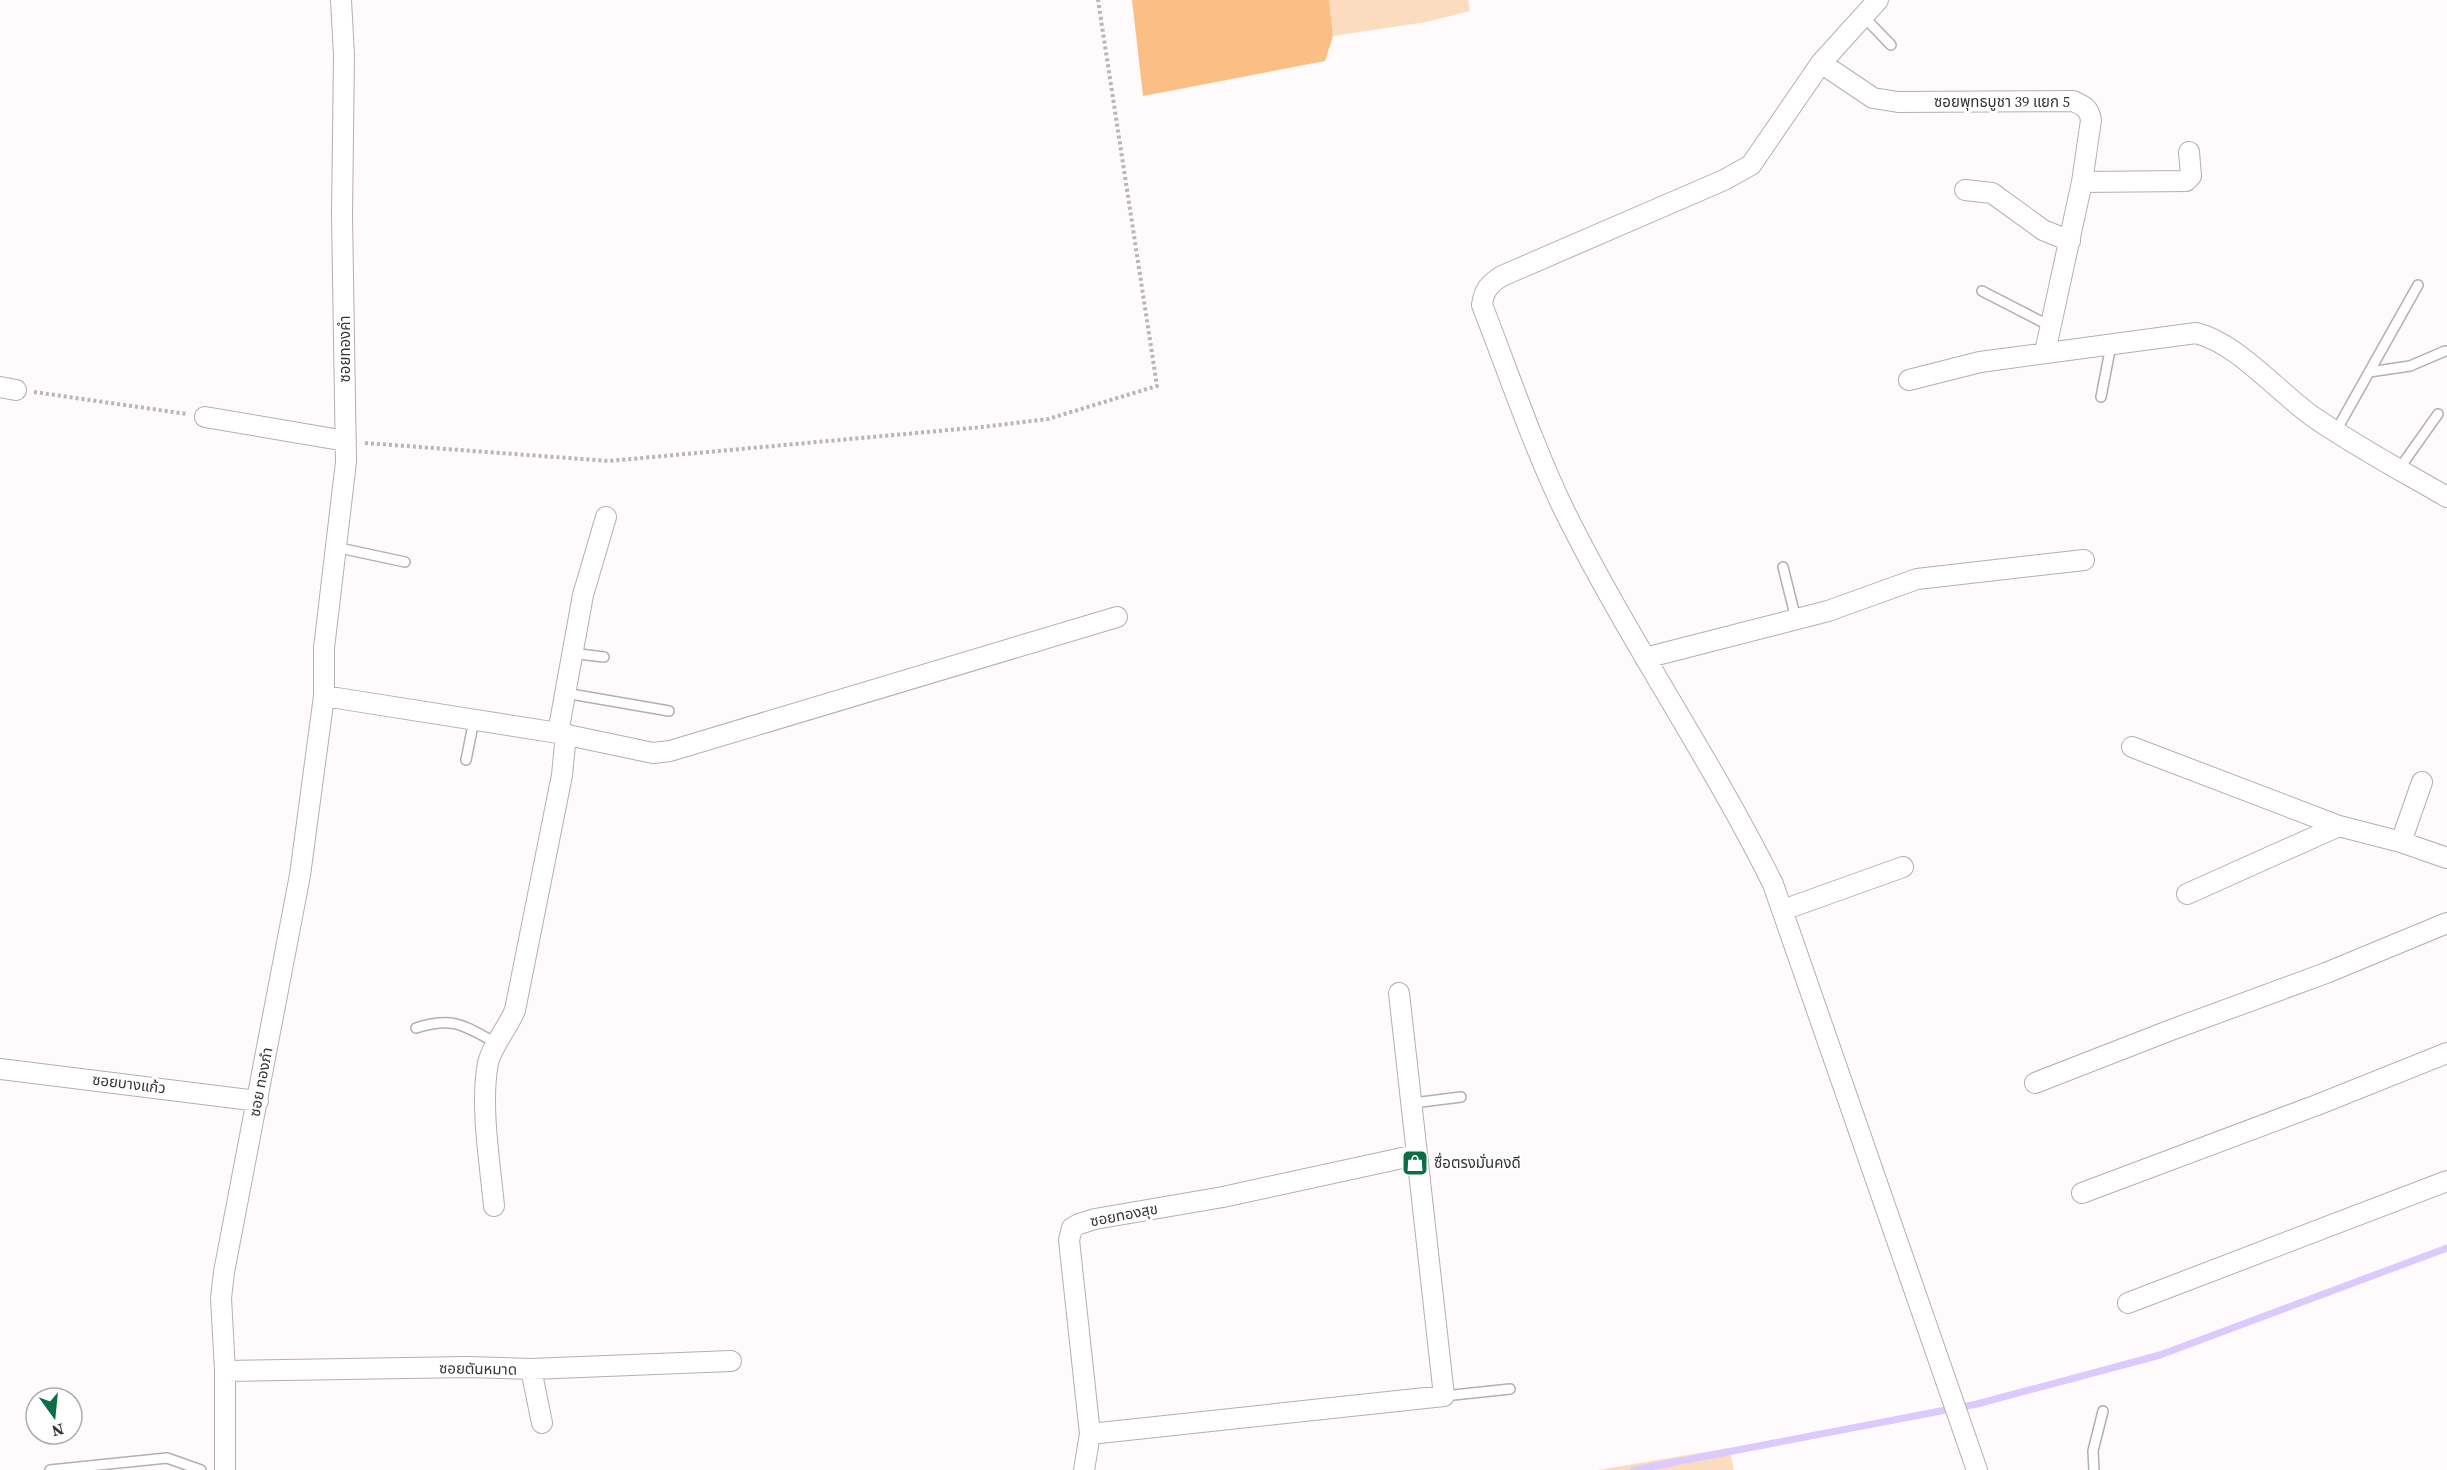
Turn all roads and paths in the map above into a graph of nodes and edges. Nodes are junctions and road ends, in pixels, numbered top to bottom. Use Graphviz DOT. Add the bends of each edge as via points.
graph roads {
  1 [pos="341,0"];
  2 [pos="1098,0"];
  3 [pos="1878,0"];
  4 [pos="1863,16"];
  5 [pos="1891,45"];
  6 [pos="1821,63"];
  7 [pos="2189,152"];
  8 [pos="2082,182"];
  9 [pos="1965,190"];
  10 [pos="2070,241"];
  11 [pos="2418,285"];
  12 [pos="1982,291"];
  13 [pos="2052,327"];
  14 [pos="2111,345"];
  15 [pos="2445,351"];
  16 [pos="2045,352"];
  17 [pos="2369,372"];
  18 [pos="1909,380"];
  19 [pos="8,388"];
  20 [pos="2101,397"];
  21 [pos="2438,414"];
  22 [pos="205,417"];
  23 [pos="2336,431"];
  24 [pos="346,441"];
  25 [pos="2400,469"];
  26 [pos="2447,497"];
  27 [pos="606,517"];
  28 [pos="335,547"];
  29 [pos="2084,560"];
  30 [pos="405,562"];
  31 [pos="1783,567"];
  32 [pos="1117,617"];
  33 [pos="1796,619"];
  34 [pos="571,653"];
  35 [pos="604,657"];
  36 [pos="1645,658"];
  37 [pos="565,693"];
  38 [pos="324,696"];
  39 [pos="669,711"];
  40 [pos="474,720"];
  41 [pos="562,734"];
  42 [pos="2132,747"];
  43 [pos="465,760"];
  44 [pos="2422,782"];
  45 [pos="2339,826"];
  46 [pos="2401,842"];
  47 [pos="2447,858"];
  48 [pos="1903,867"];
  49 [pos="2187,894"];
  50 [pos="1783,910"];
  51 [pos="2447,923"];
  52 [pos="1399,993"];
  53 [pos="416,1028"];
  54 [pos="498,1044"];
  55 [pos="2447,1053"];
  56 [pos="0,1069"];
  57 [pos="2035,1083"];
  58 [pos="1461,1097"];
  59 [pos="258,1101"];
  60 [pos="1413,1103"];
  61 [pos="1416,1155"];
  62 [pos="2447,1180"];
  63 [pos="2082,1193"];
  64 [pos="494,1206"];
  65 [pos="2128,1303"];
  66 [pos="731,1361"];
  67 [pos="531,1369"];
  68 [pos="225,1371"];
  69 [pos="1510,1389"];
  70 [pos="1444,1396"];
  71 [pos="2103,1410"];
  72 [pos="542,1424"];
  73 [pos="1090,1434"];
  74 [pos="50,1470"];
  75 [pos="201,1470"];
  76 [pos="225,1470"];
  77 [pos="1084,1470"];
  78 [pos="1977,1470"];
  79 [pos="2094,1470"];
  1 -- 24 [label="street, ซอยทองคำ"];
  2 -- 24 [label="path" via="1157,386 1048,419 609,461"];
  3 -- 4 [label="street"];
  4 -- 5 [label="lane"];
  4 -- 6 [label="street"];
  6 -- 8 [label="street, ซอยพุทธบูชา 39 แยก 5" via="1873,98 1898,102 2073,101 2084,106 2091,120"];
  6 -- 36 [label="street" via="1750,165 1724,180 1502,276 1490,283 1483,294 1482,305 1555,490"];
  7 -- 8 [label="street" via="2191,176 2186,181"];
  8 -- 10 [label="street, ซอยพุทธบูชา 39 แยก 5"];
  9 -- 10 [label="street" via="1992,193 2043,230"];
  10 -- 13 [label="street, ซอยพุทธบูชา 39 แยก 5"];
  11 -- 17 [label="lane"];
  12 -- 13 [label="lane"];
  13 -- 16 [label="street, ซอยพุทธบูชา 39 แยก 5"];
  14 -- 16 [label="street"];
  14 -- 20 [label="lane"];
  14 -- 23 [label="street" via="2196,333 2212,337"];
  15 -- 17 [label="lane" via="2410,366"];
  16 -- 18 [label="street" via="1980,362"];
  17 -- 23 [label="lane"];
  19 -- 22 [label="path"];
  21 -- 25 [label="lane"];
  22 -- 24 [label="street"];
  23 -- 25 [label="street"];
  24 -- 28 [label="street, ซอยทองคำ"];
  25 -- 26 [label="street"];
  27 -- 34 [label="street"];
  28 -- 30 [label="lane"];
  28 -- 38 [label="street, ซอยทองคำ" via="324,648"];
  29 -- 33 [label="street" via="1917,579"];
  31 -- 33 [label="lane"];
  32 -- 41 [label="street" via="670,751 652,753"];
  33 -- 36 [label="street"];
  34 -- 35 [label="lane"];
  34 -- 37 [label="street"];
  36 -- 50 [label="street" via="1750,839"];
  37 -- 39 [label="lane"];
  37 -- 41 [label="street"];
  38 -- 40 [label="street"];
  38 -- 59 [label="street, ซอย ทองภํา" via="300,874"];
  40 -- 41 [label="street"];
  40 -- 43 [label="lane"];
  41 -- 54 [label="street" via="562,776 515,1010"];
  42 -- 45 [label="street"];
  44 -- 46 [label="street"];
  45 -- 46 [label="street"];
  45 -- 49 [label="street"];
  46 -- 47 [label="street"];
  48 -- 50 [label="street"];
  50 -- 78 [label="street"];
  51 -- 57 [label="street"];
  52 -- 60 [label="street"];
  53 -- 54 [label="lane" via="441,1021 455,1023"];
  54 -- 64 [label="street" via="488,1060 485,1091"];
  55 -- 63 [label="street"];
  56 -- 59 [label="street, ซอยบางแก้ว"];
  58 -- 60 [label="lane"];
  59 -- 68 [label="street, ซอย ทองภํา" via="224,1272 221,1298"];
  60 -- 61 [label="street"];
  61 -- 70 [label="street"];
  61 -- 73 [label="street, ซอยทองสุข" via="1223,1197 1095,1219 1072,1228 1069,1240"];
  62 -- 65 [label="street"];
  66 -- 67 [label="street, ซอยตันหมาด"];
  67 -- 68 [label="street, ซอยตันหมาด"];
  67 -- 72 [label="street"];
  68 -- 76 [label="street, ซอย ทองภํา"];
  69 -- 70 [label="lane"];
  70 -- 73 [label="street"];
  71 -- 79 [label="lane" via="2093,1451"];
  73 -- 77 [label="street, ซอยทองสุข"];
  74 -- 75 [label="lane" via="167,1458"];
}
